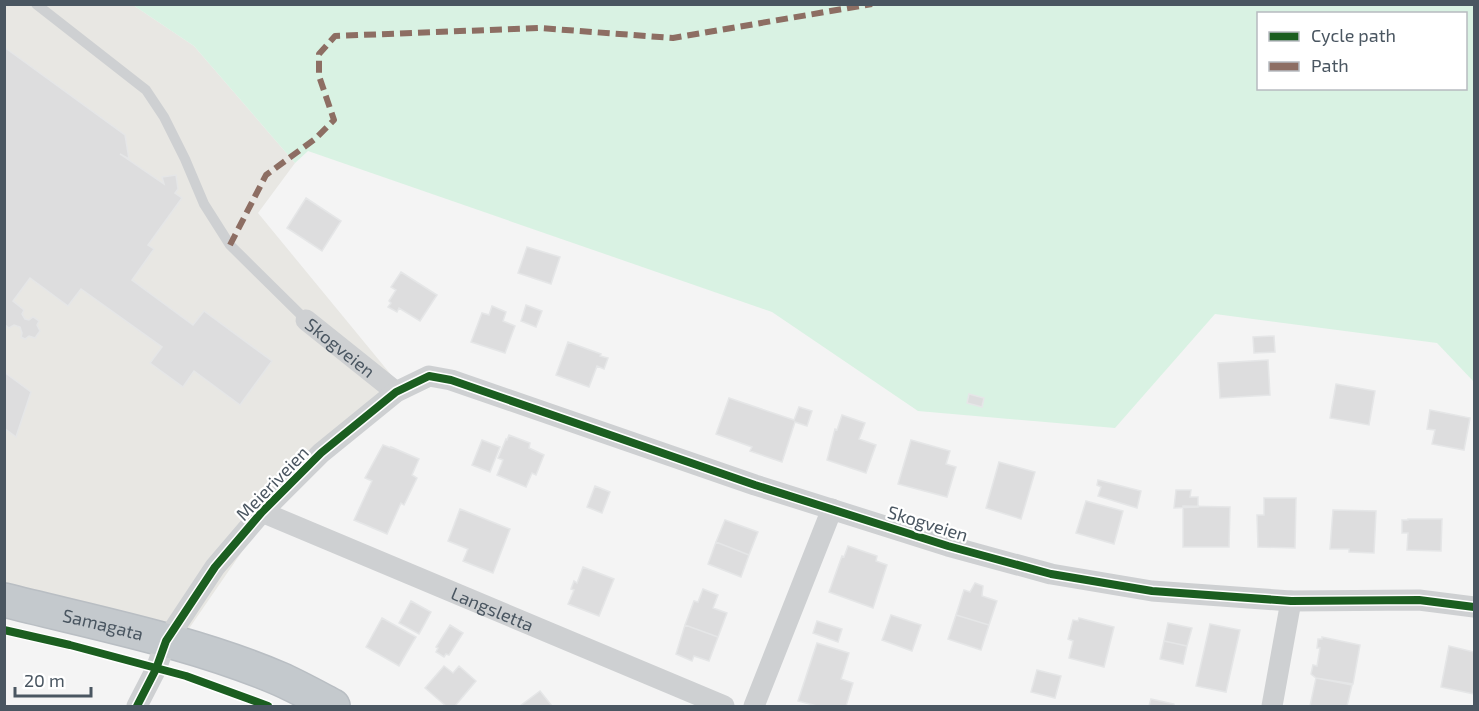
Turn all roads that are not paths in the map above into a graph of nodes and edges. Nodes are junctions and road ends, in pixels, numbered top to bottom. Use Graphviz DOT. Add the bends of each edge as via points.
graph roads {
  1 [pos="36,4"];
  2 [pos="306,320"];
  3 [pos="396,392"];
  4 [pos="832,509"];
  5 [pos="262,512"];
  6 [pos="4,600"];
  7 [pos="1290,601"];
  8 [pos="1474,607"];
  9 [pos="166,641"];
  10 [pos="691,699"];
  11 [pos="137,706"];
  12 [pos="333,706"];
  13 [pos="724,706"];
  14 [pos="754,706"];
  15 [pos="1272,706"];
  1 -- 2 [label="lane, Skogveien" via="146,90 164,117 204,204 230,245"];
  2 -- 3 [label="street, Skogveien"];
  3 -- 4 [label="street, Skogveien" via="429,376 451,380"];
  3 -- 5 [label="street, Meieriveien" via="321,453"];
  4 -- 7 [label="street, Skogveien" via="1051,574 1152,591"];
  4 -- 14 [label="street"];
  5 -- 9 [label="street, Meieriveien" via="215,567"];
  5 -- 10 [label="street, Langsletta"];
  6 -- 9 [label="highway, Samagata"];
  7 -- 8 [label="street, Skogveien" via="1419,600"];
  7 -- 15 [label="street"];
  9 -- 11 [label="street, Meieriveien"];
  9 -- 12 [label="highway, Samagata" via="280,679"];
  10 -- 13 [label="street, Langsletta"];
}
